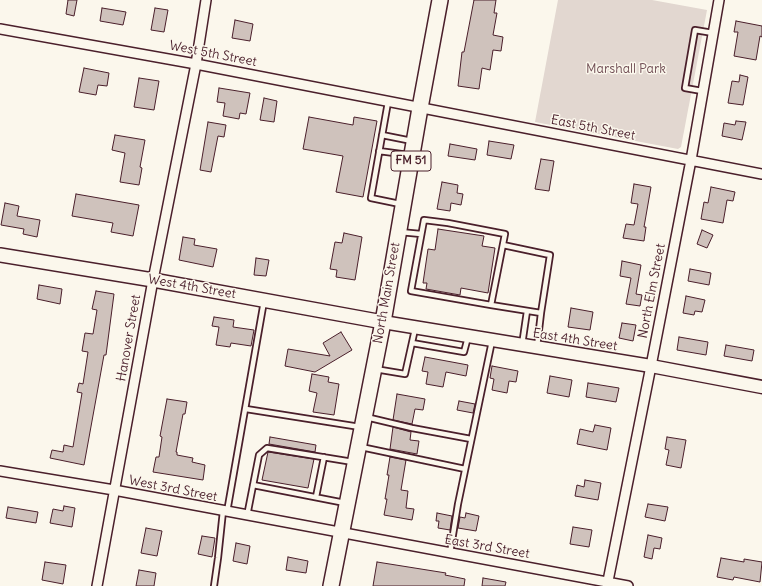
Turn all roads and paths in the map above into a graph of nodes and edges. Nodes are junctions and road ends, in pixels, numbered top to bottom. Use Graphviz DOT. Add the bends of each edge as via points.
graph roads {
  1 [pos="206,0"];
  2 [pos="440,0"];
  3 [pos="719,0"];
  4 [pos="0,28"];
  5 [pos="713,33"];
  6 [pos="196,64"];
  7 [pos="702,91"];
  8 [pos="388,102"];
  9 [pos="420,108"];
  10 [pos="382,135"];
  11 [pos="414,141"];
  12 [pos="379,151"];
  13 [pos="411,156"];
  14 [pos="691,160"];
  15 [pos="762,174"];
  16 [pos="403,205"];
  17 [pos="398,231"];
  18 [pos="422,234"];
  19 [pos="503,245"];
  20 [pos="0,255"];
  21 [pos="153,280"];
  22 [pos="264,300"];
  23 [pos="491,305"];
  24 [pos="527,311"];
  25 [pos="541,313"];
  26 [pos="383,322"];
  27 [pos="415,327"];
  28 [pos="468,336"];
  29 [pos="492,340"];
  30 [pos="412,343"];
  31 [pos="522,345"];
  32 [pos="537,348"];
  33 [pos="651,366"];
  34 [pos="373,369"];
  35 [pos="762,387"];
  36 [pos="246,409"];
  37 [pos="363,422"];
  38 [pos="471,439"];
  39 [pos="358,446"];
  40 [pos="324,457"];
  41 [pos="355,462"];
  42 [pos="465,469"];
  43 [pos="0,471"];
  44 [pos="253,485"];
  45 [pos="114,490"];
  46 [pos="316,497"];
  47 [pos="347,503"];
  48 [pos="225,512"];
  49 [pos="246,516"];
  50 [pos="340,534"];
  51 [pos="450,553"];
  52 [pos="607,584"];
  53 [pos="97,586"];
  54 [pos="214,586"];
  55 [pos="331,586"];
  56 [pos="628,586"];
  1 -- 6 [label="street, Hanover Street"];
  2 -- 9 [label="main road, North Main Street / FM 51"];
  3 -- 5 [label="street, North Elm Street"];
  4 -- 6 [label="street, West 5th Street"];
  5 -- 7 [label="street, North Elm Street"];
  5 -- 7 [label="lane" via="695,30 685,88"];
  6 -- 8 [label="street, West 5th Street"];
  6 -- 21 [label="street, Hanover Street"];
  7 -- 14 [label="street, North Elm Street"];
  8 -- 9 [label="street, West 5th Street"];
  8 -- 10 [label="lane"];
  9 -- 11 [label="main road, North Main Street / FM 51"];
  9 -- 14 [label="street, East 5th Street"];
  10 -- 11 [label="lane"];
  10 -- 12 [label="lane"];
  11 -- 13 [label="main road, North Main Street / FM 51"];
  12 -- 13 [label="lane"];
  12 -- 16 [label="lane" via="371,198"];
  13 -- 16 [label="main road, North Main Street / FM 51"];
  14 -- 15 [label="street, East 5th Street"];
  14 -- 33 [label="street, North Elm Street"];
  16 -- 17 [label="main road, North Main Street / FM 51"];
  17 -- 18 [label="lane"];
  17 -- 26 [label="main road, North Main Street / FM 51"];
  18 -- 19 [label="lane" via="424,220 448,223 505,234"];
  18 -- 23 [label="lane" via="411,291"];
  19 -- 23 [label="lane"];
  19 -- 25 [label="lane" via="550,255"];
  20 -- 21 [label="main road, West 4th Street"];
  21 -- 22 [label="main road, West 4th Street"];
  21 -- 45 [label="street, Hanover Street"];
  22 -- 26 [label="main road, West 4th Street"];
  22 -- 36 [label="lane"];
  23 -- 24 [label="lane"];
  24 -- 25 [label="lane"];
  24 -- 31 [label="lane"];
  25 -- 32 [label="lane"];
  26 -- 27 [label="street, East 4th Street"];
  26 -- 34 [label="main road, North Main Street / FM 51"];
  27 -- 28 [label="street, East 4th Street"];
  27 -- 30 [label="lane"];
  28 -- 29 [label="street, East 4th Street"];
  28 -- 30 [label="lane" via="464,352"];
  29 -- 31 [label="street, East 4th Street"];
  29 -- 38 [label="lane"];
  30 -- 34 [label="lane" via="405,374"];
  31 -- 32 [label="street, East 4th Street"];
  32 -- 33 [label="street, East 4th Street"];
  33 -- 35 [label="street, East 4th Street"];
  33 -- 52 [label="street, North Elm Street"];
  34 -- 37 [label="main road, North Main Street / FM 51"];
  36 -- 37 [label="lane"];
  36 -- 48 [label="lane"];
  37 -- 38 [label="lane"];
  37 -- 39 [label="main road, North Main Street / FM 51"];
  38 -- 42 [label="lane"];
  39 -- 41 [label="main road, North Main Street / FM 51"];
  39 -- 42 [label="lane"];
  40 -- 41 [label="lane"];
  40 -- 44 [label="lane" via="267,448 259,454"];
  40 -- 46 [label="lane"];
  41 -- 47 [label="main road, North Main Street / FM 51"];
  42 -- 51 [label="lane"];
  43 -- 45 [label="street, West 3rd Street"];
  44 -- 46 [label="lane"];
  44 -- 49 [label="lane"];
  45 -- 48 [label="street, West 3rd Street"];
  45 -- 53 [label="street, Hanover Street"];
  46 -- 47 [label="lane"];
  47 -- 50 [label="main road, North Main Street / FM 51"];
  48 -- 49 [label="street, West 3rd Street"];
  48 -- 54 [label="lane"];
  49 -- 50 [label="street, West 3rd Street"];
  50 -- 51 [label="street, East 3rd Street"];
  50 -- 55 [label="main road, North Main Street / FM 51"];
  51 -- 52 [label="street, East 3rd Street"];
  52 -- 56 [label="street, East 3rd Street"];
}
